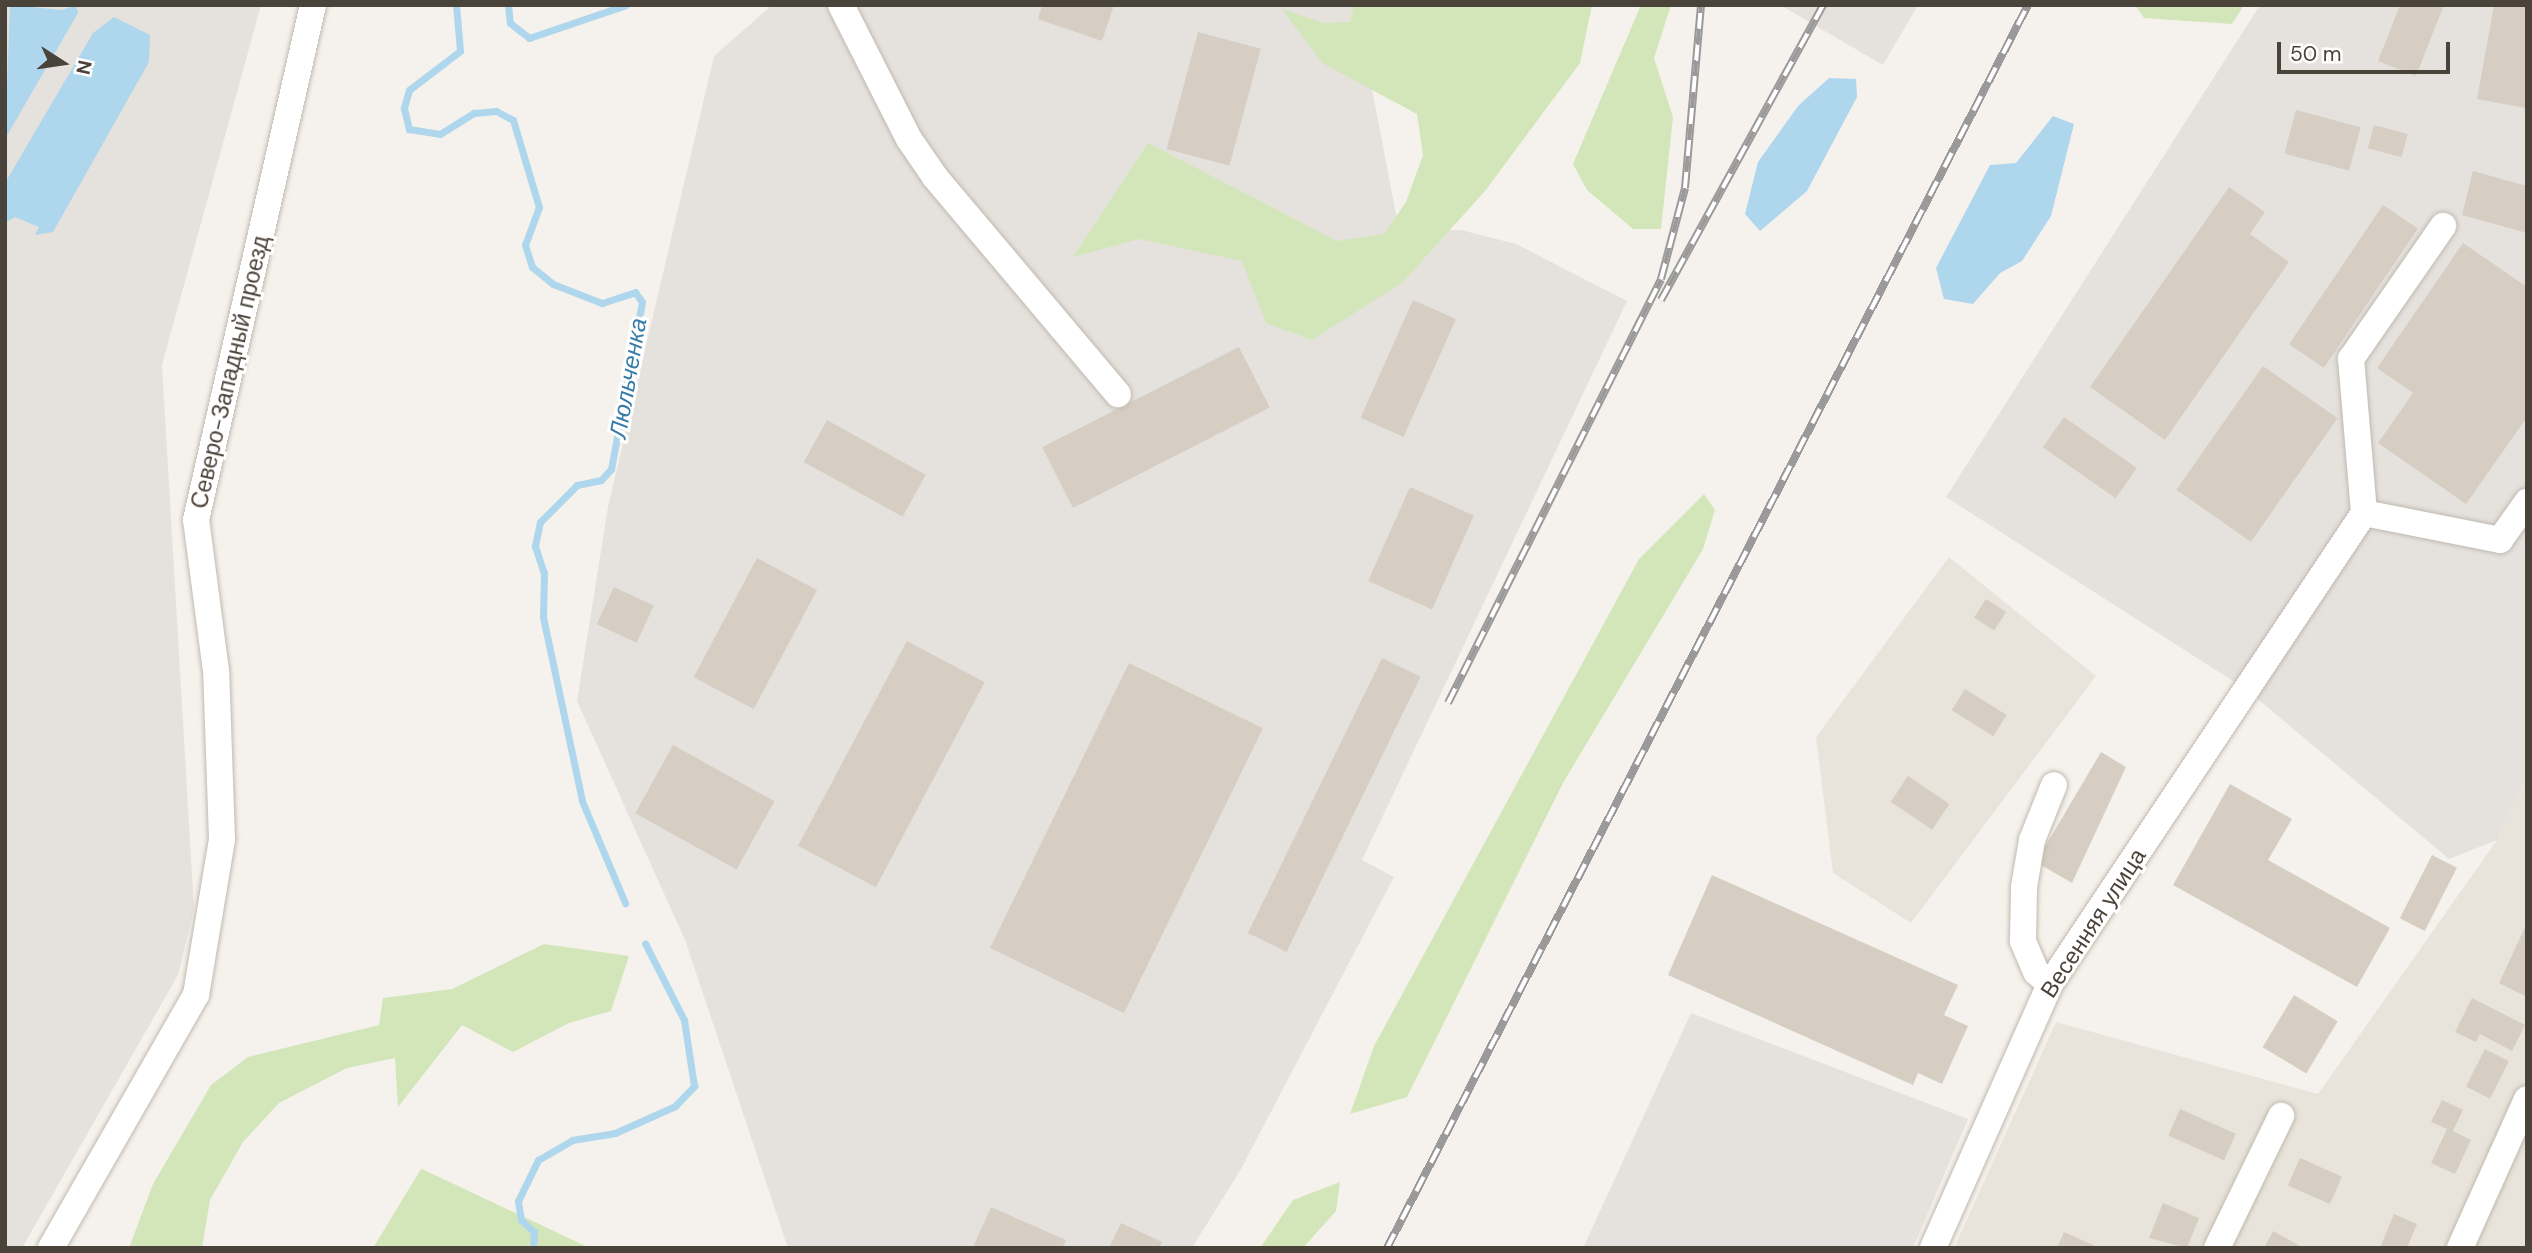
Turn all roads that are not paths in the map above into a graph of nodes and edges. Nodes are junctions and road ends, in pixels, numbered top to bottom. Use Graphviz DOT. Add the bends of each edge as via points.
graph roads {
  1 [pos="313,5"];
  2 [pos="841,5"];
  3 [pos="2443,226"];
  4 [pos="1118,394"];
  5 [pos="2527,502"];
  6 [pos="2364,513"];
  7 [pos="2054,785"];
  8 [pos="2050,984"];
  9 [pos="2527,1099"];
  10 [pos="2281,1116"];
  11 [pos="51,1248"];
  12 [pos="1933,1248"];
  13 [pos="2217,1248"];
  14 [pos="2460,1248"];
  1 -- 11 [label="street, Северо-Западный проезд" via="196,520 216,671 222,839 196,995"];
  2 -- 4 [label="street" via="903,130 935,177"];
  3 -- 6 [label="street" via="2351,359"];
  5 -- 6 [label="street" via="2500,540"];
  6 -- 8 [label="street, Весенняя улица"];
  7 -- 8 [label="street" via="2032,840 2023,941 2036,972"];
  8 -- 12 [label="street, Весенняя улица"];
  9 -- 14 [label="street"];
  10 -- 13 [label="street"];
}
